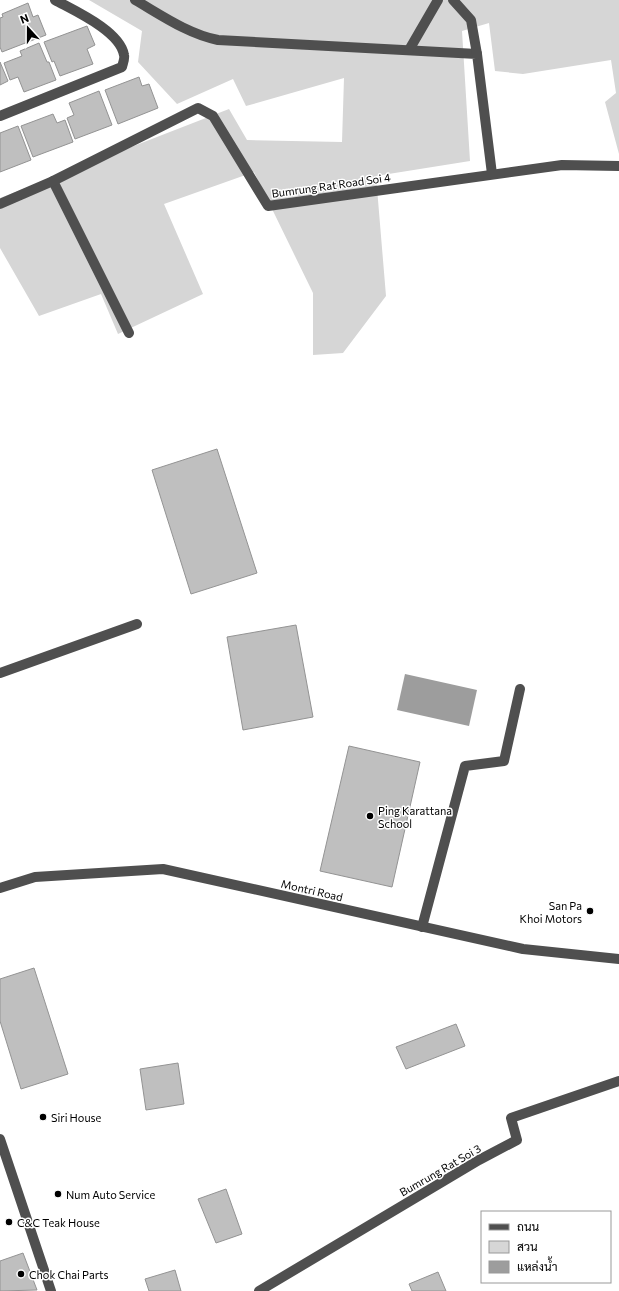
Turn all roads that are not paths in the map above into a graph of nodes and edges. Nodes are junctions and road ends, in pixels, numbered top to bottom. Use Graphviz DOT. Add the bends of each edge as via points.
graph roads {
  1 [pos="55,0"];
  2 [pos="135,0"];
  3 [pos="438,0"];
  4 [pos="453,0"];
  5 [pos="409,50"];
  6 [pos="477,54"];
  7 [pos="0,116"];
  8 [pos="619,166"];
  9 [pos="492,174"];
  10 [pos="53,181"];
  11 [pos="0,204"];
  12 [pos="129,333"];
  13 [pos="137,624"];
  14 [pos="0,673"];
  15 [pos="520,689"];
  16 [pos="0,888"];
  17 [pos="422,927"];
  18 [pos="619,960"];
  19 [pos="619,1081"];
  20 [pos="0,1138"];
  21 [pos="51,1291"];
  22 [pos="259,1291"];
  1 -- 7 [label="street" via="107,29 119,43 124,55 122,67"];
  2 -- 5 [label="street" via="189,31 218,40"];
  3 -- 5 [label="street"];
  4 -- 6 [label="street" via="471,20"];
  5 -- 6 [label="street"];
  6 -- 9 [label="street"];
  8 -- 9 [label="street, Bumrung Rat Road Soi 4" via="562,165"];
  9 -- 10 [label="street, Bumrung Rat Road Soi 4" via="268,206 213,116 198,108"];
  10 -- 11 [label="street, Bumrung Rat Road Soi 4"];
  10 -- 12 [label="street"];
  13 -- 14 [label="street"];
  15 -- 17 [label="street" via="504,761 465,766"];
  16 -- 17 [label="street, Montri Road" via="35,876 163,869"];
  17 -- 18 [label="street, Montri Road" via="524,949"];
  19 -- 22 [label="street, Bumrung Rat Soi 3" via="510,1118 517,1140"];
  20 -- 21 [label="street"];
}
